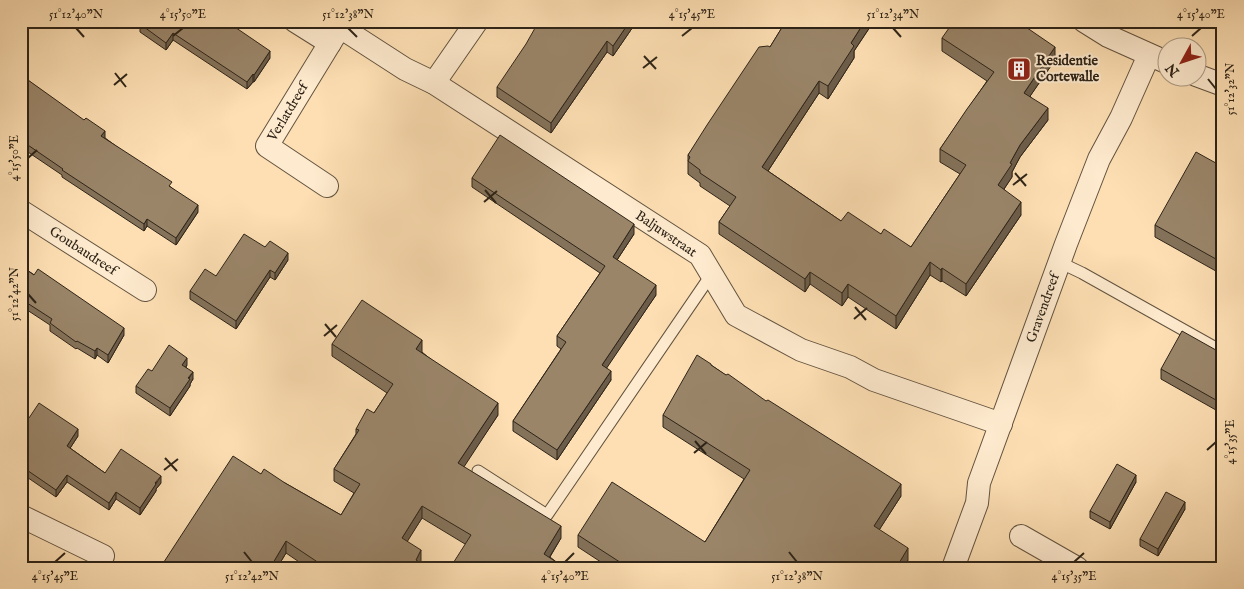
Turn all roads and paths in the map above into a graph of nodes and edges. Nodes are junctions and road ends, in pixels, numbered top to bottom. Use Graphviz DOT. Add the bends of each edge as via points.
graph roads {
  1 [pos="295,21"];
  2 [pos="477,21"];
  3 [pos="1084,21"];
  4 [pos="330,43"];
  5 [pos="1156,58"];
  6 [pos="1156,62"];
  7 [pos="1206,79"];
  8 [pos="434,82"];
  9 [pos="1223,85"];
  10 [pos="327,186"];
  11 [pos="21,211"];
  12 [pos="1059,262"];
  13 [pos="711,275"];
  14 [pos="145,290"];
  15 [pos="1223,352"];
  16 [pos="1001,424"];
  17 [pos="478,471"];
  18 [pos="21,516"];
  19 [pos="1021,536"];
  20 [pos="103,556"];
  21 [pos="953,568"];
  22 [pos="1077,568"];
  1 -- 4 [label="street"];
  2 -- 8 [label="street"];
  3 -- 5 [label="street"];
  4 -- 8 [label="street, Verlatdreef" via="340,27 404,69"];
  4 -- 10 [label="street, Verlatdreef" via="267,146"];
  6 -- 12 [label="street, Gravendreef" via="1120,118 1099,159"];
  7 -- 9 [label="street"];
  8 -- 13 [label="street, Baljuwstraat" via="700,255"];
  11 -- 14 [label="street, Goubaudreef"];
  12 -- 15 [label="lane"];
  12 -- 16 [label="street, Gravendreef"];
  13 -- 16 [label="street, Baljuwstraat" via="736,315 801,350 850,367 874,380"];
  13 -- 17 [label="lane" via="547,515"];
  16 -- 21 [label="street, Gravendreef"];
  18 -- 20 [label="street"];
  19 -- 22 [label="street"];
}
